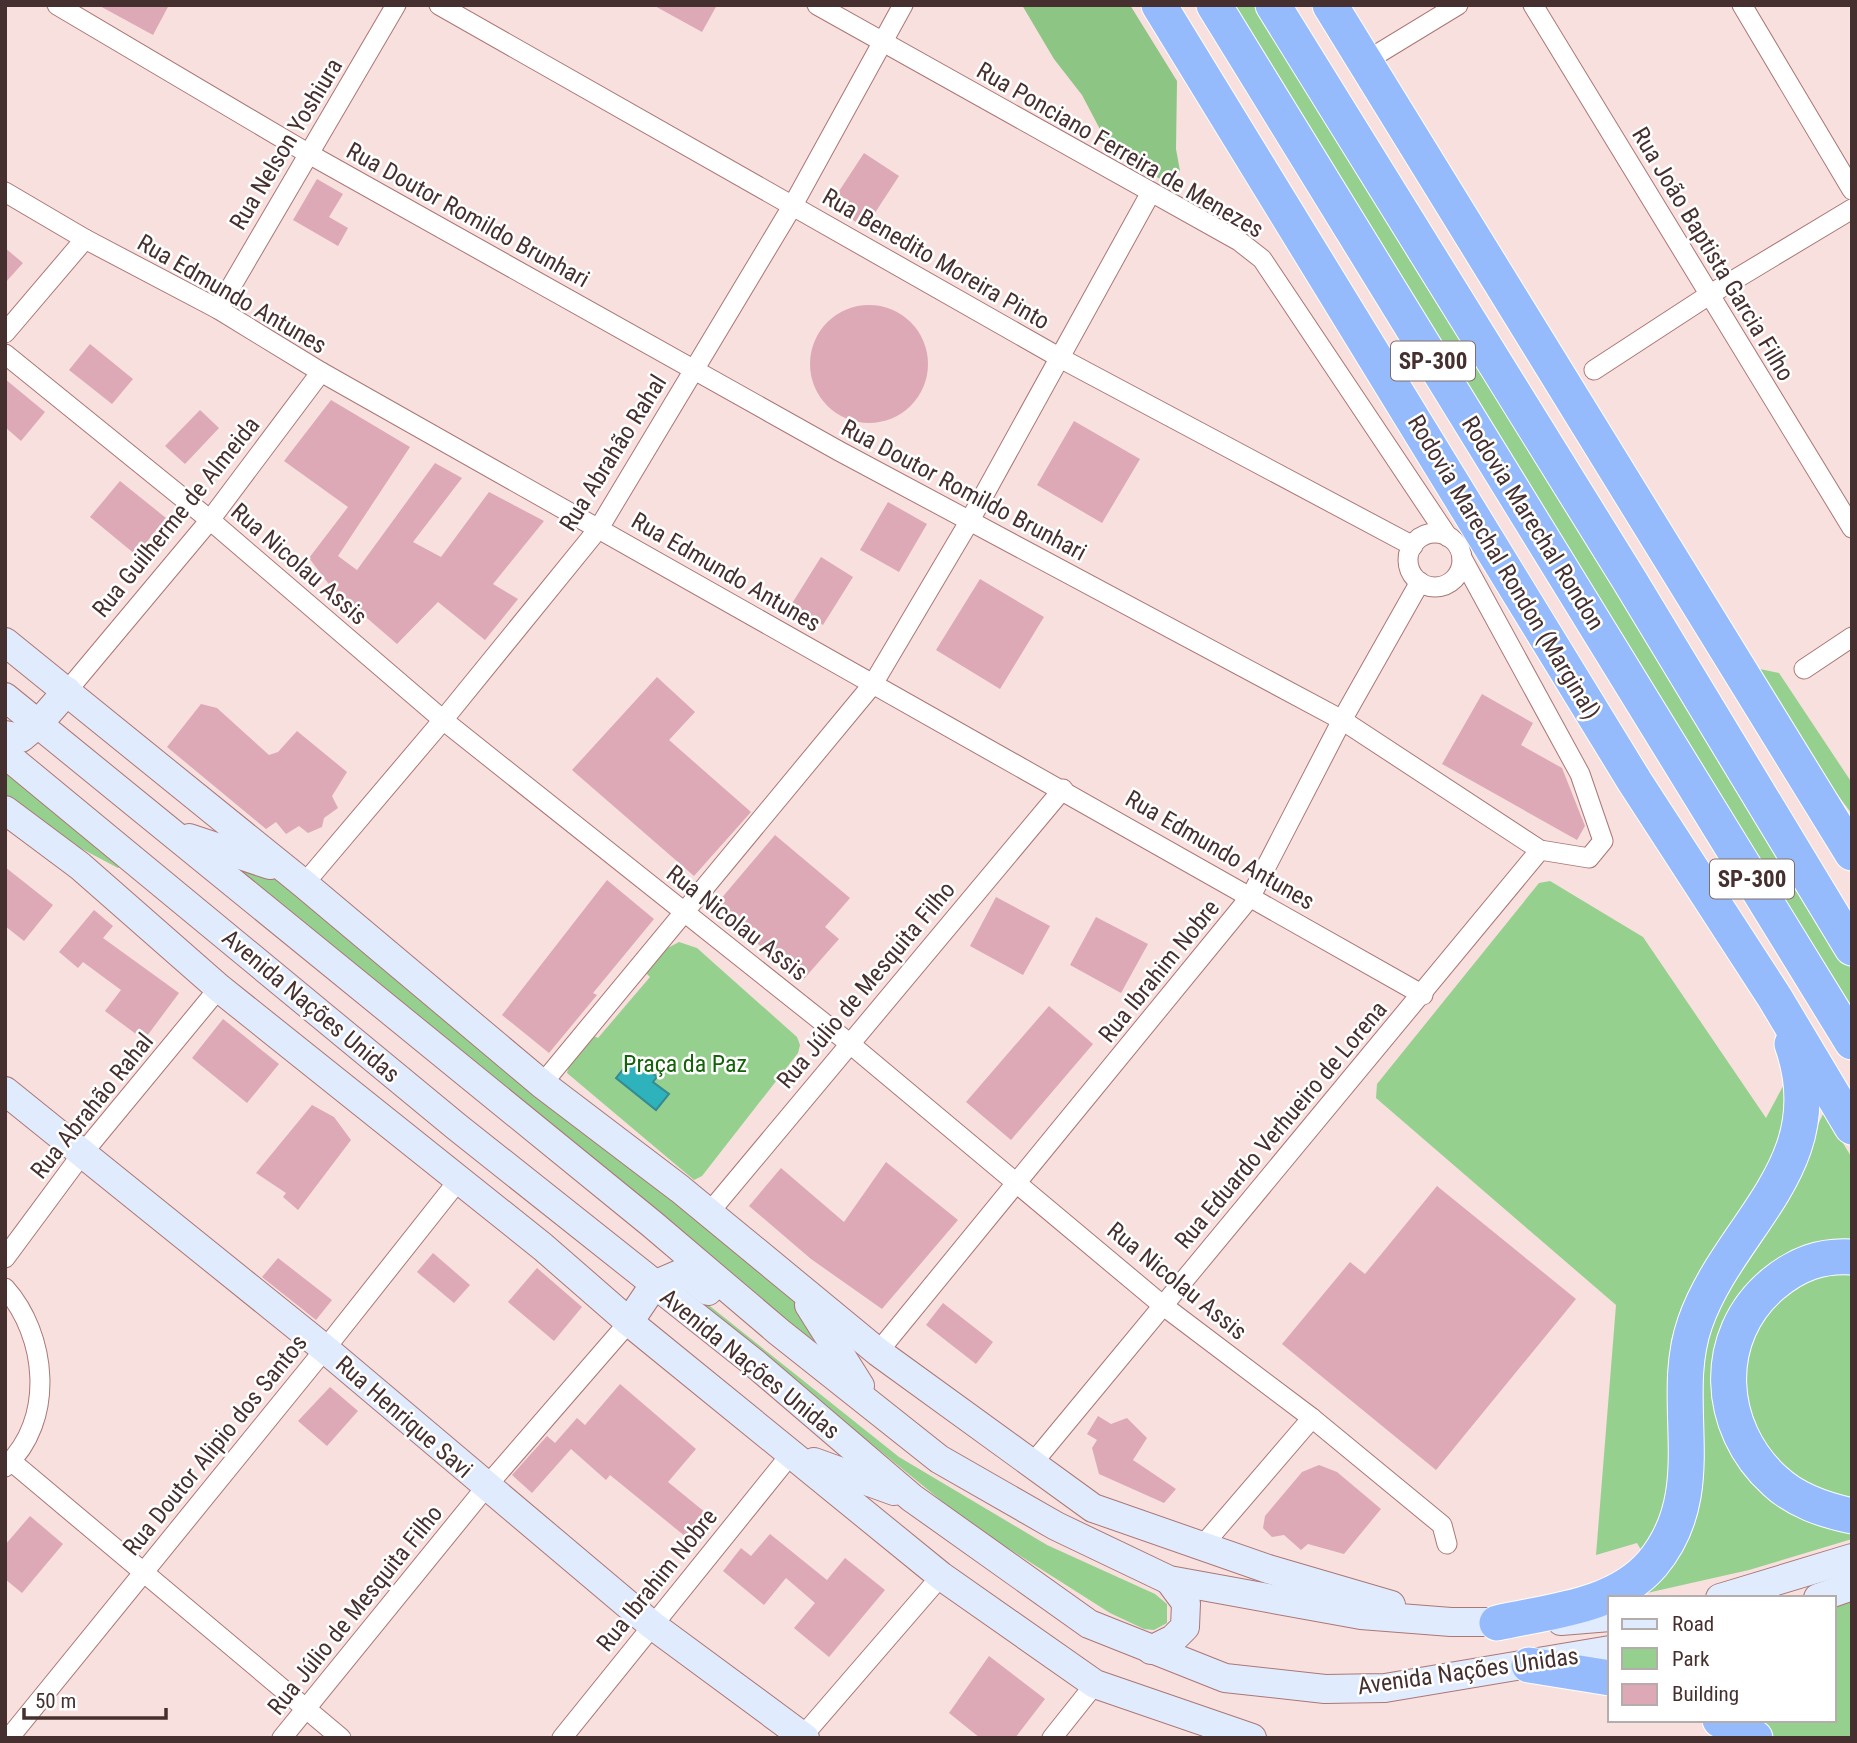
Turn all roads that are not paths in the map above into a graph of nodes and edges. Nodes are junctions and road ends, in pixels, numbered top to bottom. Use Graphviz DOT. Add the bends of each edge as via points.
graph roads {
  1 [pos="57,5"];
  2 [pos="396,5"];
  3 [pos="439,5"];
  4 [pos="817,5"];
  5 [pos="903,5"];
  6 [pos="1159,5"];
  7 [pos="1214,5"];
  8 [pos="1273,5"];
  9 [pos="1330,5"];
  10 [pos="1458,5"];
  11 [pos="1533,5"];
  12 [pos="1742,5"];
  13 [pos="881,43"];
  14 [pos="1366,61"];
  15 [pos="310,154"];
  16 [pos="1852,190"];
  17 [pos="5,192"];
  18 [pos="1150,194"];
  19 [pos="793,205"];
  20 [pos="1852,209"];
  21 [pos="85,239"];
  22 [pos="1709,295"];
  23 [pos="218,309"];
  24 [pos="5,333"];
  25 [pos="5,354"];
  26 [pos="1062,359"];
  27 [pos="694,370"];
  28 [pos="1594,370"];
  29 [pos="321,372"];
  30 [pos="1419,496"];
  31 [pos="210,520"];
  32 [pos="969,522"];
  33 [pos="599,528"];
  34 [pos="1852,528"];
  35 [pos="1448,537"];
  36 [pos="1416,542"];
  37 [pos="1462,558"];
  38 [pos="1420,582"];
  39 [pos="1452,582"];
  40 [pos="1479,594"];
  41 [pos="1852,637"];
  42 [pos="5,642"];
  43 [pos="1804,668"];
  44 [pos="873,684"];
  45 [pos="67,691"];
  46 [pos="5,697"];
  47 [pos="443,720"];
  48 [pos="1342,720"];
  49 [pos="39,723"];
  50 [pos="5,735"];
  51 [pos="5,754"];
  52 [pos="1063,789"];
  53 [pos="1812,790"];
  54 [pos="5,810"];
  55 [pos="171,832"];
  56 [pos="1852,834"];
  57 [pos="1539,850"];
  58 [pos="1852,853"];
  59 [pos="80,866"];
  60 [pos="295,877"];
  61 [pos="1251,896"];
  62 [pos="686,914"];
  63 [pos="202,915"];
  64 [pos="1852,948"];
  65 [pos="219,988"];
  66 [pos="1423,995"];
  67 [pos="1775,998"];
  68 [pos="849,1042"];
  69 [pos="1852,1042"];
  70 [pos="542,1084"];
  71 [pos="5,1091"];
  72 [pos="457,1127"];
  73 [pos="1852,1127"];
  74 [pos="82,1154"];
  75 [pos="458,1181"];
  76 [pos="1018,1182"];
  77 [pos="708,1214"];
  78 [pos="542,1247"];
  79 [pos="1852,1257"];
  80 [pos="5,1258"];
  81 [pos="796,1285"];
  82 [pos="654,1286"];
  83 [pos="5,1288"];
  84 [pos="1161,1304"];
  85 [pos="629,1322"];
  86 [pos="779,1332"];
  87 [pos="325,1349"];
  88 [pos="878,1352"];
  89 [pos="871,1403"];
  90 [pos="1312,1418"];
  91 [pos="792,1454"];
  92 [pos="8,1464"];
  93 [pos="1032,1464"];
  94 [pos="486,1488"];
  95 [pos="912,1498"];
  96 [pos="1852,1516"];
  97 [pos="1444,1535"];
  98 [pos="1203,1545"];
  99 [pos="1852,1558"];
  100 [pos="142,1573"];
  101 [pos="941,1576"];
  102 [pos="1169,1580"];
  103 [pos="1852,1586"];
  104 [pos="1727,1596"];
  105 [pos="1824,1596"];
  106 [pos="1608,1617"];
  107 [pos="1451,1622"];
  108 [pos="1497,1623"];
  109 [pos="652,1625"];
  110 [pos="1151,1650"];
  111 [pos="1608,1650"];
  112 [pos="1529,1665"];
  113 [pos="1608,1678"];
  114 [pos="1095,1684"];
  115 [pos="305,1709"];
  116 [pos="1724,1722"];
  117 [pos="803,1737"];
  118 [pos="9,1738"];
  119 [pos="282,1738"];
  120 [pos="341,1738"];
  121 [pos="562,1738"];
  122 [pos="1052,1738"];
  123 [pos="1252,1738"];
  124 [pos="1755,1738"];
  1 -- 15 [label="street, Rua Doutor Romildo Brunhari"];
  2 -- 15 [label="street, Rua Nelson Yoshiura"];
  3 -- 19 [label="street, Rua Benedito Moreira Pinto"];
  4 -- 13 [label="street, Rua Ponciano Ferreira de Menezes"];
  5 -- 13 [label="street, Rua Abrahão Rahal"];
  6 -- 67 [label="highway, Rodovia Marechal Rondon (Marginal)" via="1635,782"];
  7 -- 69 [label="highway, Rodovia Marechal Rondon / SP-300"];
  8 -- 64 [label="highway, Rodovia Marechal Rondon / SP-300"];
  9 -- 14 [label="highway"];
  10 -- 14 [label="street"];
  11 -- 22 [label="street, Rua João Baptista Garcia Filho"];
  12 -- 16 [label="street"];
  13 -- 18 [label="street, Rua Ponciano Ferreira de Menezes"];
  13 -- 19 [label="street, Rua Abrahão Rahal"];
  14 -- 53 [label="highway"];
  15 -- 23 [label="street, Rua Nelson Yoshiura"];
  15 -- 27 [label="street, Rua Doutor Romildo Brunhari"];
  17 -- 21 [label="street, Rua Edmundo Antunes"];
  18 -- 26 [label="street"];
  18 -- 30 [label="street, Rua Ponciano Ferreira de Menezes" via="1262,259"];
  19 -- 26 [label="street, Rua Benedito Moreira Pinto"];
  19 -- 27 [label="street, Rua Abrahão Rahal"];
  20 -- 22 [label="street"];
  21 -- 23 [label="street, Rua Edmundo Antunes"];
  21 -- 24 [label="street"];
  22 -- 28 [label="street"];
  22 -- 34 [label="street, Rua João Baptista Garcia Filho"];
  23 -- 29 [label="street, Rua Edmundo Antunes"];
  25 -- 31 [label="street, Rua Nicolau Assis"];
  26 -- 32 [label="street"];
  26 -- 36 [label="street, Rua Benedito Moreira Pinto"];
  27 -- 32 [label="street, Rua Doutor Romildo Brunhari"];
  27 -- 33 [label="street, Rua Abrahão Rahal"];
  29 -- 31 [label="street, Rua Guilherme de Almeida"];
  29 -- 33 [label="street, Rua Edmundo Antunes"];
  30 -- 35 [label="street, Rua Ponciano Ferreira de Menezes"];
  30 -- 36 [label="street"];
  31 -- 45 [label="street, Rua Guilherme de Almeida"];
  31 -- 47 [label="street, Rua Nicolau Assis"];
  32 -- 44 [label="street"];
  32 -- 48 [label="street, Rua Doutor Romildo Brunhari"];
  33 -- 44 [label="street, Rua Edmundo Antunes"];
  33 -- 47 [label="street, Rua Abrahão Rahal"];
  35 -- 36 [label="street" via="1431,534"];
  35 -- 37 [label="street"];
  36 -- 38 [label="street" via="1408,566"];
  37 -- 39 [label="street"];
  37 -- 40 [label="street, Rua Doutor Romildo Brunhari"];
  38 -- 39 [label="street" via="1435,587"];
  38 -- 48 [label="street, Rua Ibrahim Nobre"];
  39 -- 40 [label="street"];
  40 -- 57 [label="street, Rua Doutor Romildo Brunhari" via="1580,774 1603,841 1589,858"];
  41 -- 43 [label="street"];
  42 -- 45 [label="main road, Avenida Nações Unidas"];
  44 -- 52 [label="street, Rua Edmundo Antunes"];
  44 -- 62 [label="street"];
  45 -- 49 [label="main road"];
  45 -- 60 [label="main road, Avenida Nações Unidas"];
  46 -- 49 [label="main road, Avenida Nações Unidas"];
  47 -- 60 [label="street, Rua Abrahão Rahal"];
  47 -- 62 [label="street, Rua Nicolau Assis"];
  48 -- 57 [label="street, Rua Doutor Romildo Brunhari"];
  48 -- 61 [label="street, Rua Ibrahim Nobre"];
  49 -- 50 [label="main road" via="21,738"];
  49 -- 55 [label="main road, Avenida Nações Unidas"];
  51 -- 63 [label="main road, Avenida Nações Unidas"];
  52 -- 61 [label="street, Rua Edmundo Antunes"];
  52 -- 68 [label="street, Rua Júlio de Mesquita Filho"];
  53 -- 56 [label="highway"];
  53 -- 58 [label="highway"];
  54 -- 59 [label="main road, Avenida Nações Unidas"];
  55 -- 60 [label="main road"];
  55 -- 86 [label="main road, Avenida Nações Unidas"];
  57 -- 66 [label="street, Rua Eduardo Verhueiro de Lorena"];
  59 -- 63 [label="main road"];
  59 -- 65 [label="main road, Avenida Nações Unidas"];
  60 -- 70 [label="main road, Avenida Nações Unidas"];
  61 -- 66 [label="street, Rua Edmundo Antunes"];
  61 -- 76 [label="street, Rua Ibrahim Nobre"];
  62 -- 68 [label="street, Rua Nicolau Assis"];
  62 -- 70 [label="street"];
  63 -- 72 [label="main road, Avenida Nações Unidas"];
  65 -- 74 [label="street, Rua Abrahão Rahal"];
  65 -- 75 [label="main road, Avenida Nações Unidas"];
  66 -- 84 [label="street, Rua Eduardo Verhueiro de Lorena"];
  67 -- 73 [label="highway, Rodovia Marechal Rondon (Marginal)"];
  67 -- 108 [label="highway" via="1798,1070 1801,1091 1796,1138 1777,1188 1714,1279 1693,1326 1687,1388 1688,1466 1677,1520 1666,1544 1635,1581 1590,1603"];
  68 -- 76 [label="street, Rua Nicolau Assis"];
  68 -- 77 [label="street, Rua Júlio de Mesquita Filho"];
  70 -- 77 [label="main road, Avenida Nações Unidas"];
  71 -- 74 [label="main road, Rua Henrique Savi"];
  72 -- 78 [label="main road"];
  72 -- 82 [label="main road, Avenida Nações Unidas"];
  74 -- 80 [label="street, Rua Abrahão Rahal"];
  74 -- 87 [label="main road, Rua Henrique Savi"];
  75 -- 78 [label="main road, Avenida Nações Unidas"];
  75 -- 87 [label="street, Rua Doutor Alipio dos Santos"];
  76 -- 84 [label="street, Rua Nicolau Assis"];
  76 -- 88 [label="street, Rua Ibrahim Nobre"];
  77 -- 81 [label="main road, Avenida Nações Unidas"];
  78 -- 85 [label="main road, Avenida Nações Unidas"];
  79 -- 96 [label="highway" via="1802,1264 1768,1289 1743,1320 1728,1375 1733,1417 1765,1472 1815,1507"];
  81 -- 88 [label="main road, Avenida Nações Unidas"];
  81 -- 89 [label="main road"];
  82 -- 85 [label="main road"];
  82 -- 86 [label="main road" via="684,1272 760,1334"];
  82 -- 95 [label="main road, Avenida Nações Unidas" via="753,1362"];
  83 -- 92 [label="street" via="20,1305 37,1343 41,1384 32,1425"];
  84 -- 90 [label="street, Rua Nicolau Assis"];
  84 -- 93 [label="street, Rua Eduardo Verhueiro de Lorena"];
  85 -- 91 [label="main road, Avenida Nações Unidas"];
  85 -- 94 [label="street, Rua Júlio de Mesquita Filho"];
  86 -- 89 [label="main road, Avenida Nações Unidas"];
  87 -- 94 [label="main road, Rua Henrique Savi"];
  87 -- 100 [label="street, Rua Doutor Alipio dos Santos"];
  88 -- 93 [label="main road, Avenida Nações Unidas"];
  89 -- 102 [label="main road, Avenida Nações Unidas" via="939,1459 1056,1525"];
  90 -- 97 [label="street, Rua Nicolau Assis"];
  90 -- 98 [label="street"];
  91 -- 95 [label="main road"];
  91 -- 101 [label="main road, Avenida Nações Unidas"];
  91 -- 109 [label="street, Rua Ibrahim Nobre"];
  92 -- 100 [label="street"];
  93 -- 98 [label="main road, Avenida Nações Unidas" via="1093,1508"];
  94 -- 109 [label="main road, Rua Henrique Savi"];
  94 -- 115 [label="street, Rua Júlio de Mesquita Filho"];
  95 -- 110 [label="main road, Avenida Nações Unidas" via="1089,1624"];
  98 -- 107 [label="main road, Avenida Nações Unidas" via="1268,1569"];
  99 -- 104 [label="main road"];
  100 -- 115 [label="street"];
  100 -- 118 [label="street, Rua Doutor Alipio dos Santos"];
  101 -- 114 [label="main road, Avenida Nações Unidas"];
  101 -- 117 [label="street"];
  102 -- 107 [label="main road, Avenida Nações Unidas" via="1328,1611"];
  102 -- 110 [label="main road" via="1186,1603 1185,1627"];
  103 -- 105 [label="main road"];
  106 -- 108 [label="main road, Avenida Nações Unidas"];
  107 -- 108 [label="main road, Avenida Nações Unidas"];
  109 -- 117 [label="main road, Rua Henrique Savi"];
  109 -- 121 [label="street, Rua Ibrahim Nobre"];
  110 -- 112 [label="main road, Avenida Nações Unidas" via="1225,1678 1325,1689 1385,1688"];
  111 -- 112 [label="main road, Avenida Nações Unidas"];
  112 -- 113 [label="highway"];
  114 -- 122 [label="street"];
  114 -- 123 [label="main road, Avenida Nações Unidas"];
  115 -- 119 [label="street, Rua Júlio de Mesquita Filho"];
  115 -- 120 [label="street"];
  116 -- 124 [label="highway"];
}
